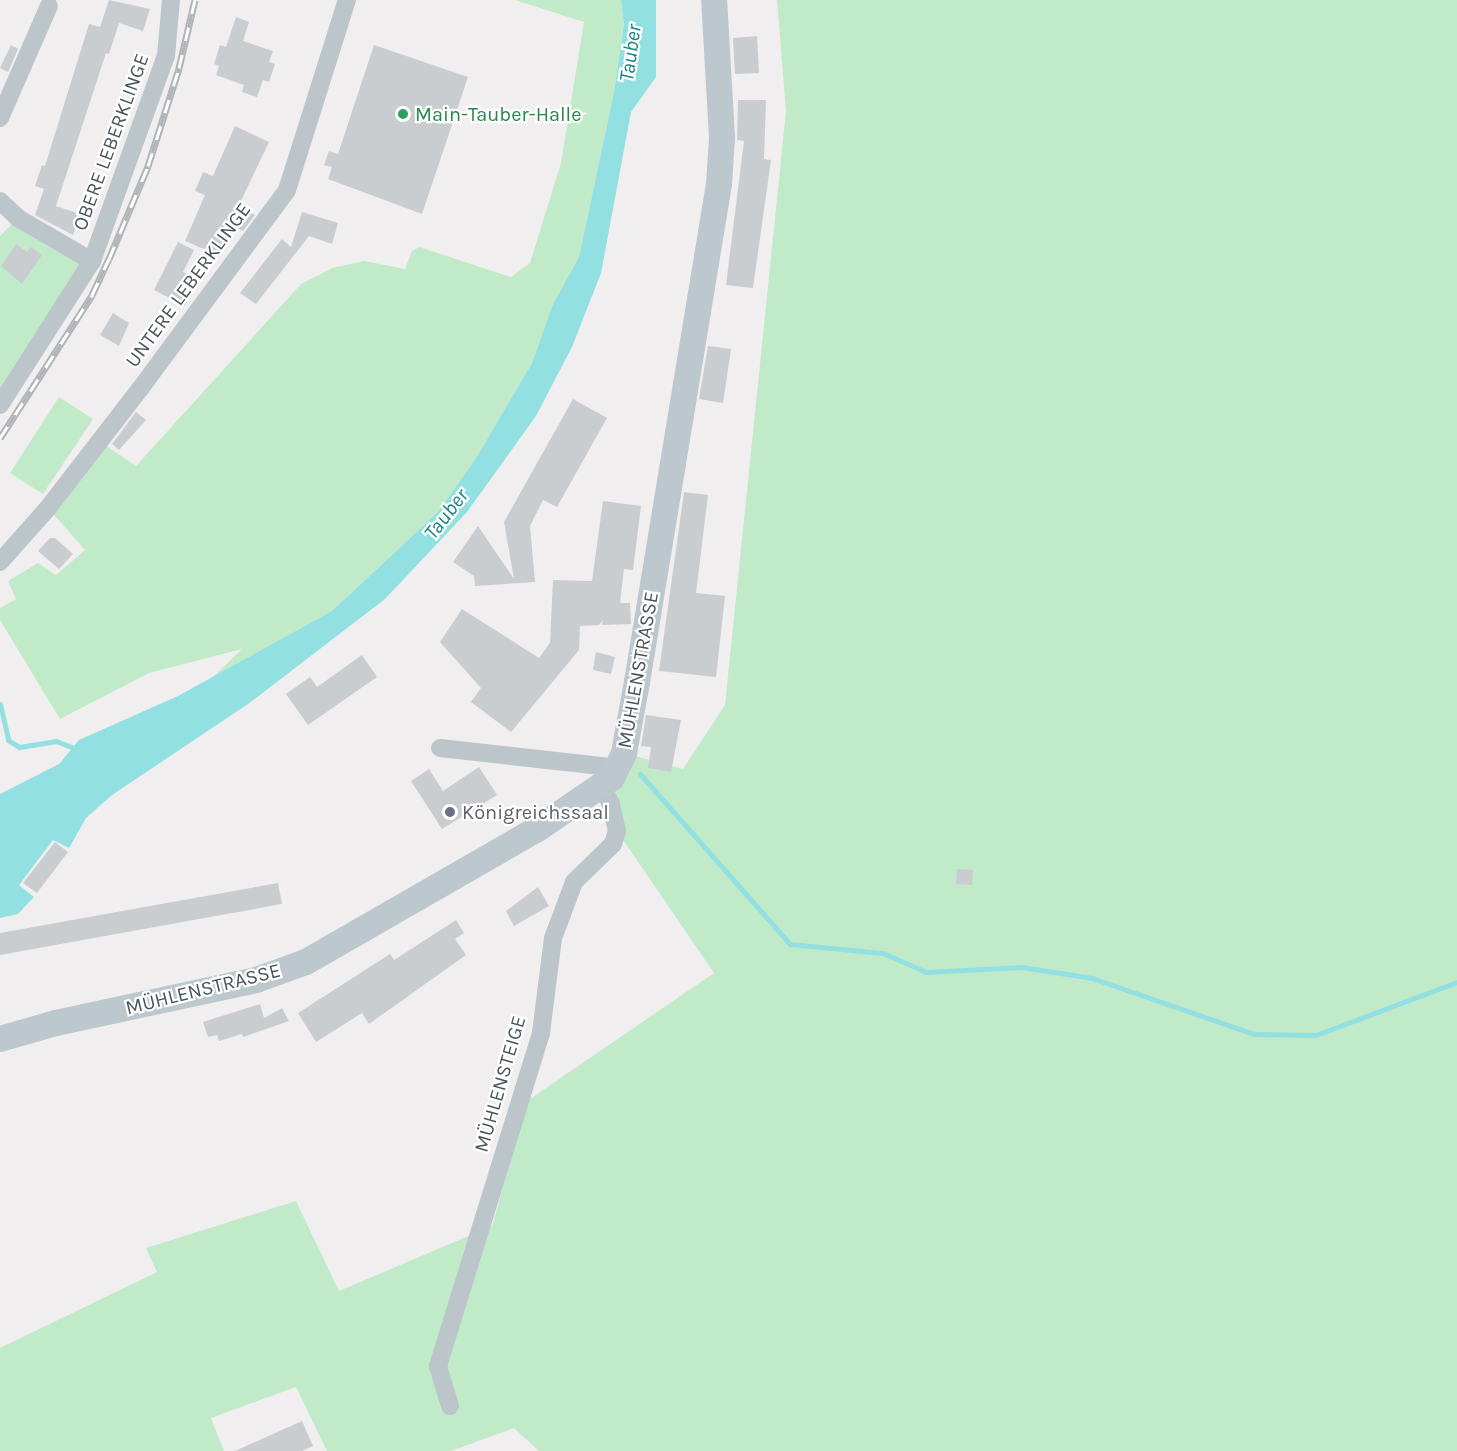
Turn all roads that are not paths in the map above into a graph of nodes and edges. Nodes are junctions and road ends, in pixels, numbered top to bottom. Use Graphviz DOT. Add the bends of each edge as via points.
graph roads {
  1 [pos="347,0"];
  2 [pos="714,0"];
  3 [pos="170,2"];
  4 [pos="49,6"];
  5 [pos="0,118"];
  6 [pos="0,201"];
  7 [pos="92,261"];
  8 [pos="0,405"];
  9 [pos="0,562"];
  10 [pos="440,748"];
  11 [pos="619,768"];
  12 [pos="602,788"];
  13 [pos="0,1039"];
  14 [pos="450,1406"];
  1 -- 9 [label="street, UNTERE LEBERKLINGE" via="287,190 77,470"];
  2 -- 11 [label="main road, MÜHLENSTRASSE" via="721,126 719,184 659,555"];
  3 -- 7 [label="street, OBERE LEBERKLINGE" via="166,56"];
  4 -- 5 [label="street"];
  6 -- 7 [label="street, OBERE LEBERKLINGE" via="18,218"];
  7 -- 8 [label="street, OBERE LEBERKLINGE"];
  10 -- 11 [label="street"];
  11 -- 12 [label="main road, MÜHLENSTRASSE"];
  12 -- 13 [label="main road, MÜHLENSTRASSE" via="384,920 306,962 256,980 56,1023"];
  12 -- 14 [label="street, MÜHLENSTEIGE" via="611,804 617,831 614,844 574,882 553,938 541,1033 438,1366"];
}
